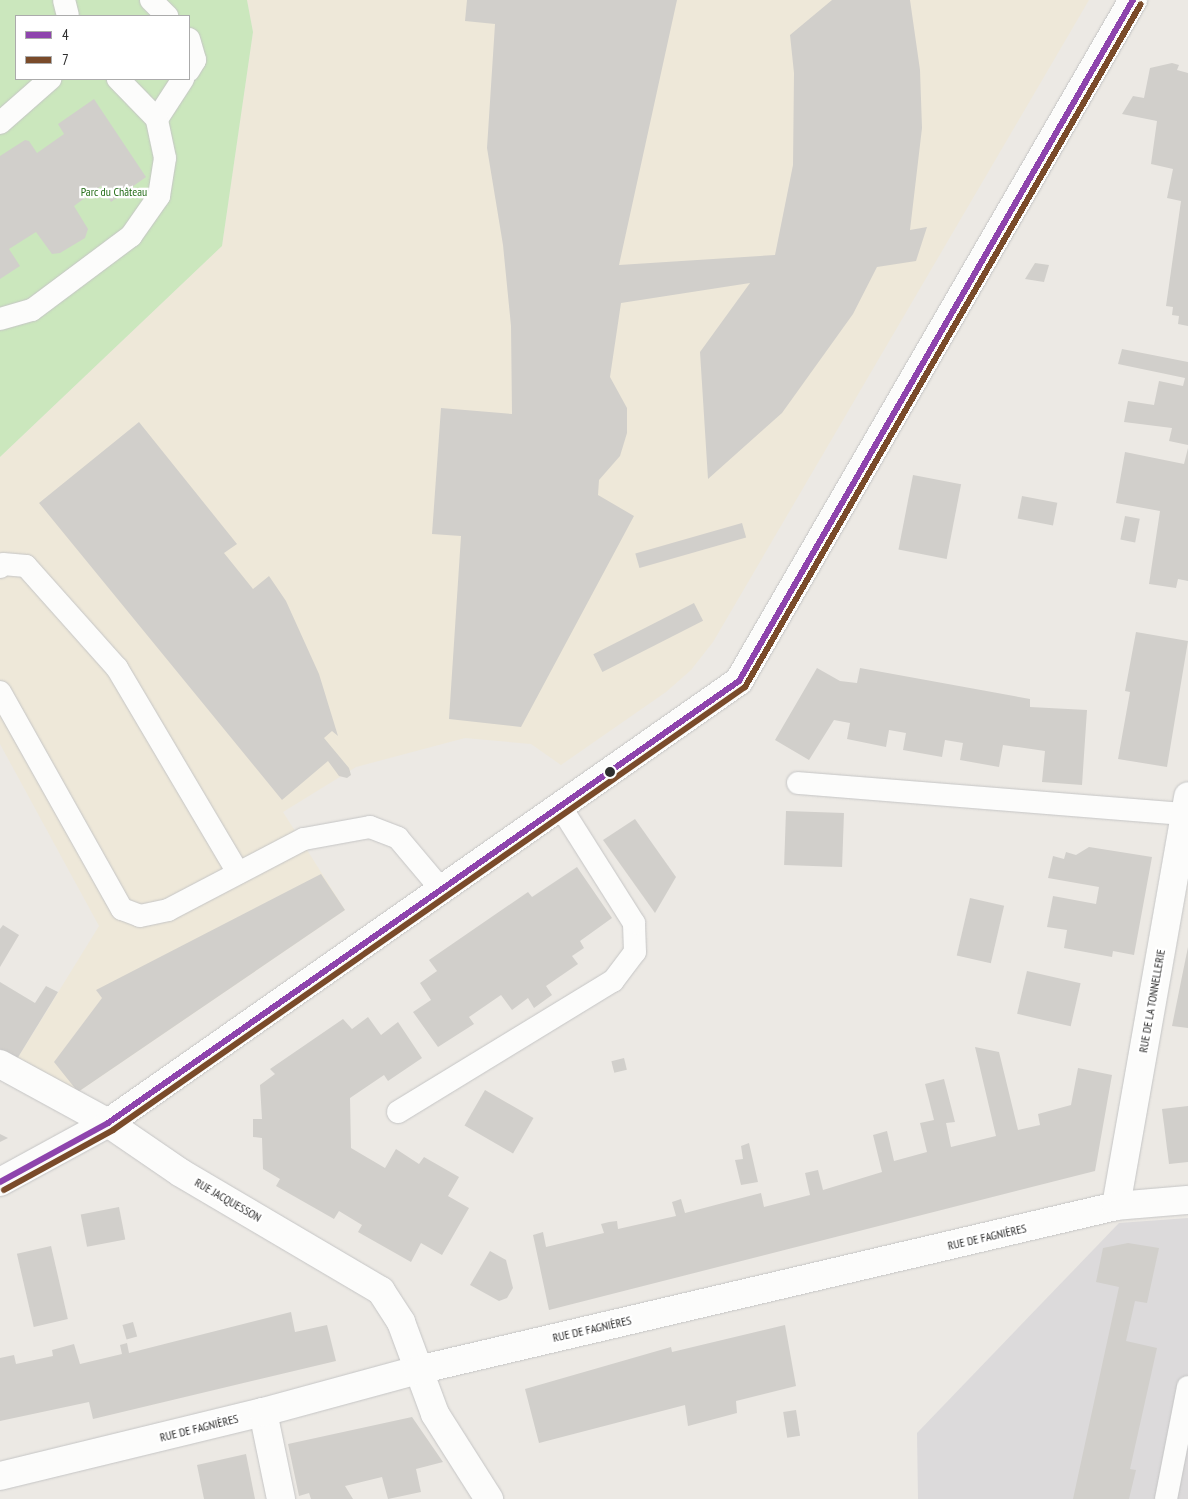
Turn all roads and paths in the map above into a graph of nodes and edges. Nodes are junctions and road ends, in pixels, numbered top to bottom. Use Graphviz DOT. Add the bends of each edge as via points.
graph roads {
  1 [pos="64,0"];
  2 [pos="151,0"];
  3 [pos="1133,0"];
  4 [pos="68,15"];
  5 [pos="166,15"];
  6 [pos="190,42"];
  7 [pos="190,68"];
  8 [pos="49,80"];
  9 [pos="119,80"];
  10 [pos="182,80"];
  11 [pos="158,119"];
  12 [pos="0,123"];
  13 [pos="0,319"];
  14 [pos="0,567"];
  15 [pos="0,692"];
  16 [pos="798,783"];
  17 [pos="1186,805"];
  18 [pos="560,806"];
  19 [pos="238,873"];
  20 [pos="441,889"];
  21 [pos="0,1064"];
  22 [pos="398,1112"];
  23 [pos="108,1123"];
  24 [pos="0,1182"];
  25 [pos="1188,1200"];
  26 [pos="1116,1206"];
  27 [pos="418,1370"];
  28 [pos="1188,1387"];
  29 [pos="263,1412"];
  30 [pos="0,1476"];
  31 [pos="281,1499"];
  32 [pos="489,1499"];
  33 [pos="1166,1499"];
  1 -- 4 [label="lane"];
  2 -- 5 [label="lane"];
  3 -- 18 [label="street" via="739,681"];
  6 -- 7 [label="lane" via="195,60"];
  8 -- 12 [label="lane"];
  9 -- 11 [label="lane"];
  10 -- 11 [label="lane"];
  11 -- 13 [label="lane" via="165,158 159,196 131,236 32,310"];
  14 -- 19 [label="lane" via="4,564 26,566 116,668"];
  15 -- 19 [label="lane" via="122,909 140,916 168,910"];
  16 -- 17 [label="lane"];
  17 -- 26 [label="street, RUE DE LA TONNELLERIE"];
  18 -- 20 [label="street"];
  18 -- 22 [label="lane" via="634,923 635,952 613,981"];
  19 -- 20 [label="lane" via="304,839 370,827 398,838"];
  20 -- 23 [label="street"];
  21 -- 23 [label="street, RUE JACQUESSON"];
  23 -- 24 [label="street"];
  23 -- 27 [label="street, RUE JACQUESSON" via="181,1173 381,1291 401,1322"];
  25 -- 26 [label="street, RUE DE FAGNIÈRES"];
  26 -- 27 [label="street, RUE DE FAGNIÈRES"];
  27 -- 29 [label="street, RUE DE FAGNIÈRES"];
  27 -- 32 [label="street, RUE JACQUESSON" via="435,1414"];
  28 -- 33 [label="lane"];
  29 -- 30 [label="street, RUE DE FAGNIÈRES"];
  29 -- 31 [label="street"];
}
